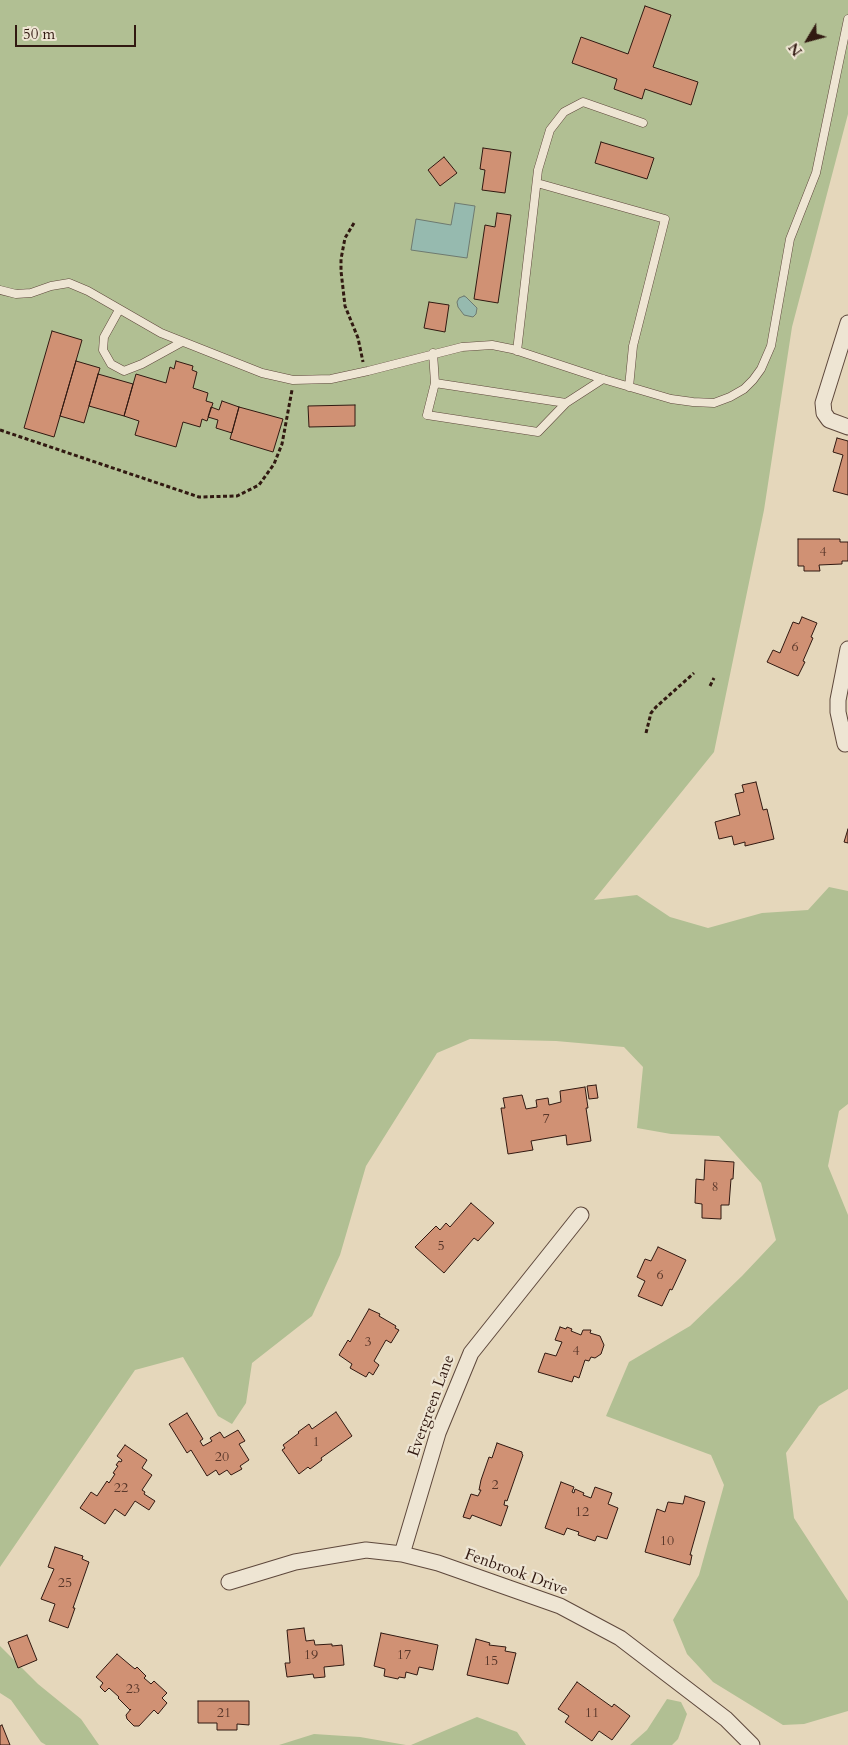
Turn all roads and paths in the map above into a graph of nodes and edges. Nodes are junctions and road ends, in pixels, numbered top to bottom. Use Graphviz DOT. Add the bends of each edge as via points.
graph roads {
  1 [pos="848,19"];
  2 [pos="846,41"];
  3 [pos="643,123"];
  4 [pos="537,183"];
  5 [pos="354,223"];
  6 [pos="0,290"];
  7 [pos="118,310"];
  8 [pos="848,324"];
  9 [pos="182,342"];
  10 [pos="517,351"];
  11 [pos="433,353"];
  12 [pos="366,372"];
  13 [pos="602,379"];
  14 [pos="294,380"];
  15 [pos="435,383"];
  16 [pos="629,387"];
  17 [pos="566,404"];
  18 [pos="848,427"];
  19 [pos="0,430"];
  20 [pos="848,649"];
  21 [pos="694,673"];
  22 [pos="714,678"];
  23 [pos="710,686"];
  24 [pos="646,733"];
  25 [pos="845,744"];
  26 [pos="581,1215"];
  27 [pos="402,1554"];
  28 [pos="229,1582"];
  29 [pos="752,1745"];
  1 -- 2 [label="lane"];
  2 -- 16 [label="lane" via="816,173 790,239 771,346 761,369 744,388 714,403 671,399"];
  3 -- 4 [label="lane" via="583,102 564,112 550,130"];
  4 -- 10 [label="lane"];
  4 -- 16 [label="lane" via="665,218 633,346"];
  5 -- 12 [label="path" via="345,238 340,272 345,306 358,338"];
  6 -- 7 [label="lane" via="31,293 69,283"];
  7 -- 9 [label="lane"];
  7 -- 9 [label="lane" via="104,337 103,350 110,364 124,371"];
  8 -- 18 [label="street" via="823,403 829,420"];
  9 -- 14 [label="lane" via="262,373"];
  10 -- 11 [label="lane" via="492,344 462,346"];
  10 -- 13 [label="lane"];
  11 -- 12 [label="lane"];
  11 -- 15 [label="lane"];
  12 -- 14 [label="lane" via="331,379"];
  13 -- 16 [label="lane"];
  13 -- 17 [label="lane"];
  14 -- 19 [label="path" via="282,444 274,464 259,485 237,496 198,497"];
  15 -- 17 [label="lane"];
  15 -- 17 [label="lane" via="427,415 538,432"];
  20 -- 25 [label="street" via="838,700"];
  21 -- 24 [label="path" via="651,713"];
  22 -- 23 [label="path"];
  26 -- 27 [label="street, Evergreen Lane" via="471,1353 438,1433"];
  27 -- 28 [label="street, Fenbrook Drive" via="366,1550 339,1554 295,1562"];
  27 -- 29 [label="street, Fenbrook Drive" via="438,1563 560,1606 620,1638 726,1719"];
}
